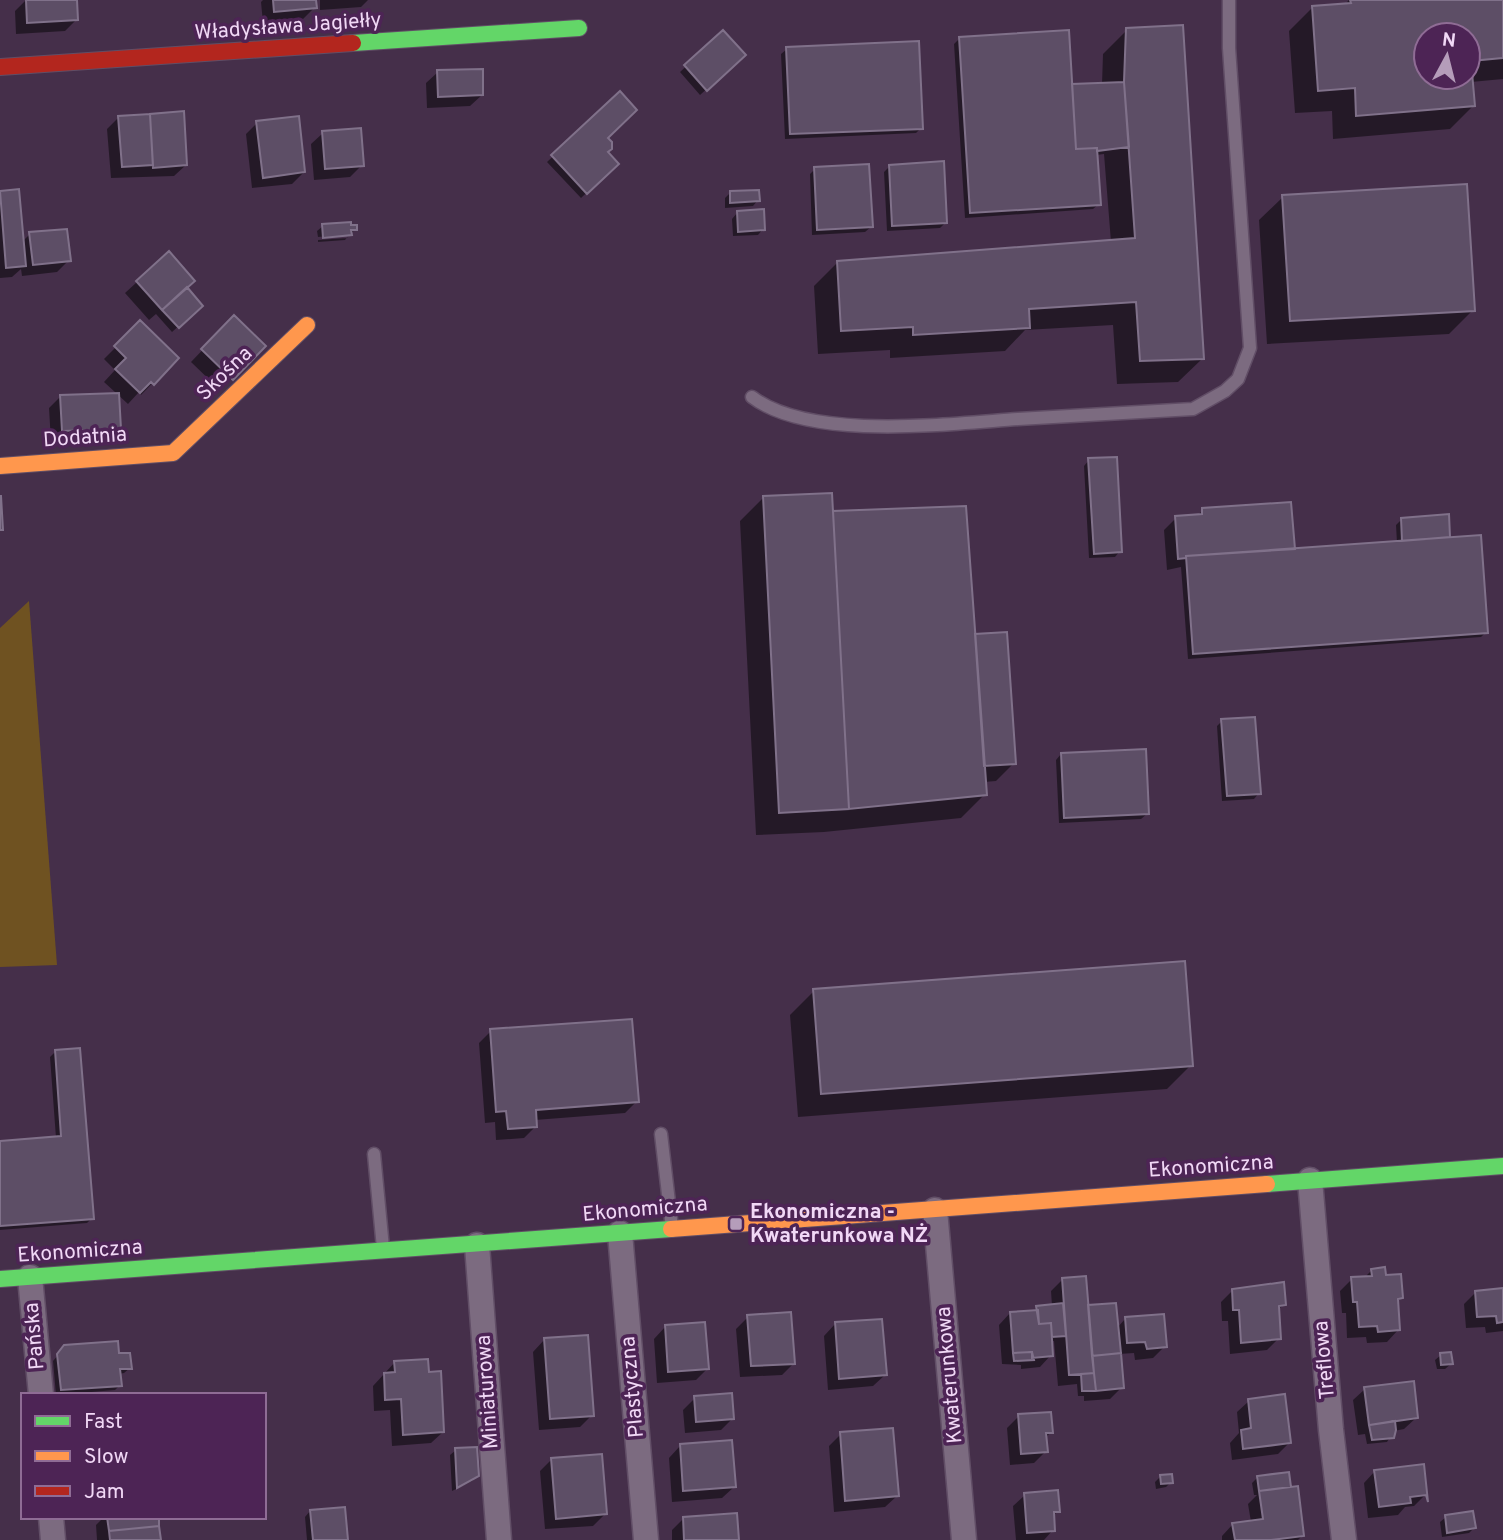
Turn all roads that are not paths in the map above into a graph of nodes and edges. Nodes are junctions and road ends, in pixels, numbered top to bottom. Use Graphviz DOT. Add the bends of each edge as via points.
graph roads {
  1 [pos="1229,0"];
  2 [pos="579,28"];
  3 [pos="0,67"];
  4 [pos="307,325"];
  5 [pos="752,397"];
  6 [pos="173,453"];
  7 [pos="0,466"];
  8 [pos="662,1134"];
  9 [pos="374,1154"];
  10 [pos="1503,1166"];
  11 [pos="1310,1181"];
  12 [pos="935,1210"];
  13 [pos="672,1229"];
  14 [pos="620,1233"];
  15 [pos="477,1245"];
  16 [pos="383,1252"];
  17 [pos="30,1277"];
  18 [pos="0,1279"];
  19 [pos="41,1393"];
  20 [pos="51,1519"];
  21 [pos="53,1540"];
  22 [pos="499,1540"];
  23 [pos="646,1540"];
  24 [pos="964,1540"];
  25 [pos="1344,1540"];
  1 -- 5 [label="lane" via="1251,348 1238,379 1225,391 1193,409 886,427 816,422 763,406"];
  2 -- 3 [label="street, Władysława Jagiełły"];
  4 -- 6 [label="street, Skośna"];
  6 -- 7 [label="street, Dodatnia"];
  8 -- 13 [label="lane"];
  9 -- 16 [label="lane"];
  10 -- 11 [label="street, Ekonomiczna"];
  11 -- 12 [label="street, Ekonomiczna"];
  11 -- 25 [label="street, Treflowa"];
  12 -- 13 [label="street, Ekonomiczna"];
  12 -- 24 [label="street, Kwaterunkowa"];
  13 -- 14 [label="street, Ekonomiczna"];
  14 -- 15 [label="street, Ekonomiczna"];
  14 -- 23 [label="street, Plastyczna"];
  15 -- 16 [label="street, Ekonomiczna"];
  15 -- 22 [label="street, Miniaturowa"];
  16 -- 17 [label="street, Ekonomiczna"];
  17 -- 18 [label="street, Ekonomiczna"];
  17 -- 19 [label="street, Pańska"];
  20 -- 21 [label="street"];
}
